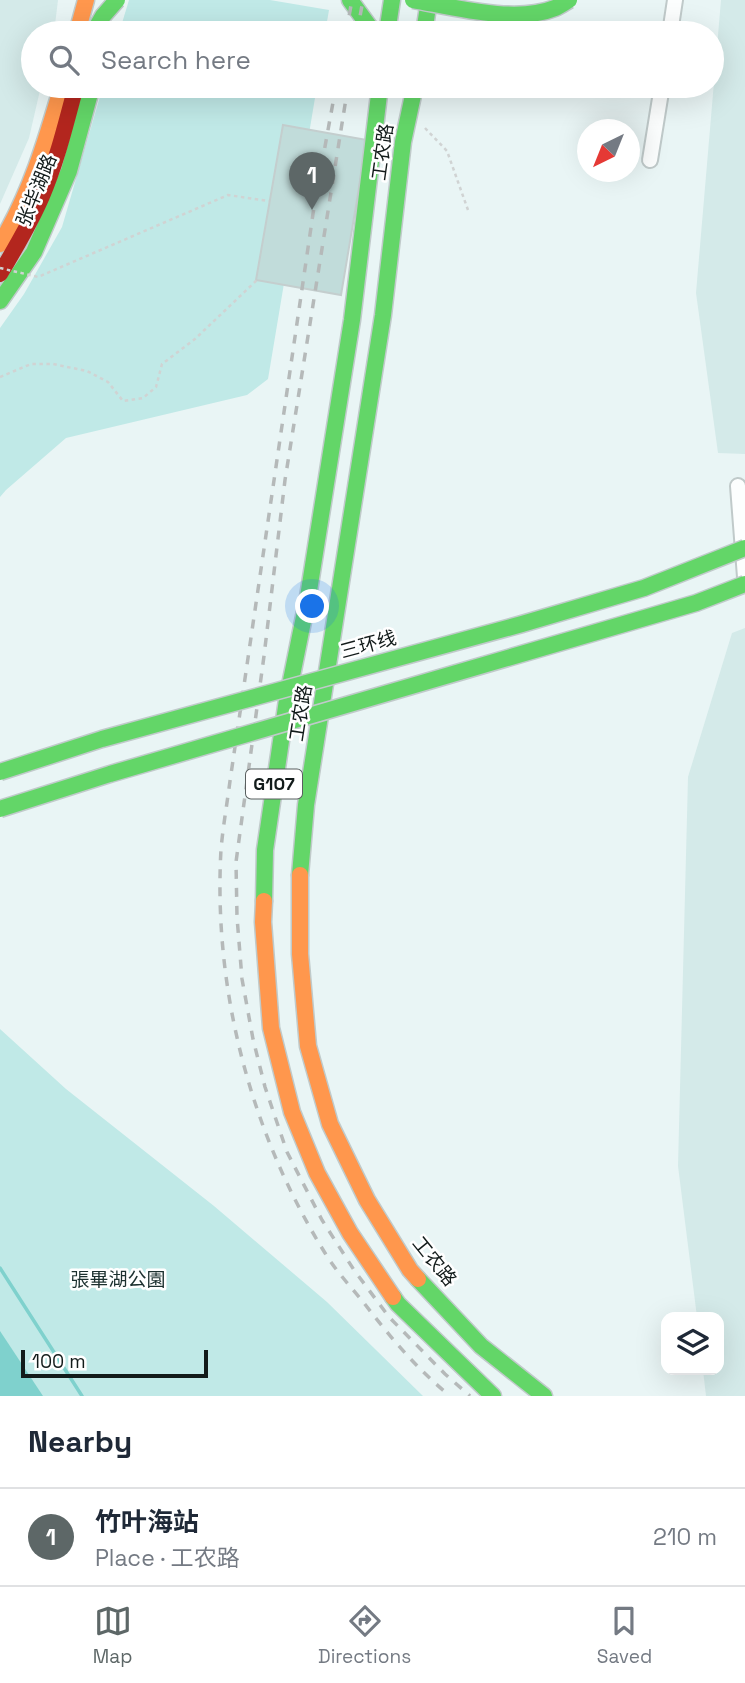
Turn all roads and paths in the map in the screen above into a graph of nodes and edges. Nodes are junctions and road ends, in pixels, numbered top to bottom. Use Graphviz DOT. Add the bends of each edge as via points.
graph roads {
  1 [pos="86,0"];
  2 [pos="111,0"];
  3 [pos="117,0"];
  4 [pos="350,0"];
  5 [pos="392,0"];
  6 [pos="413,0"];
  7 [pos="429,0"];
  8 [pos="569,0"];
  9 [pos="675,0"];
  10 [pos="80,21"];
  11 [pos="100,21"];
  12 [pos="107,21"];
  13 [pos="365,21"];
  14 [pos="389,21"];
  15 [pos="426,21"];
  16 [pos="672,21"];
  17 [pos="58,98"];
  18 [pos="73,98"];
  19 [pos="89,98"];
  20 [pos="379,98"];
  21 [pos="413,98"];
  22 [pos="660,98"];
  23 [pos="410,112"];
  24 [pos="650,160"];
  25 [pos="270,201"];
  26 [pos="468,210"];
  27 [pos="0,244"];
  28 [pos="0,268"];
  29 [pos="0,274"];
  30 [pos="257,280"];
  31 [pos="0,301"];
  32 [pos="0,377"];
  33 [pos="738,486"];
  34 [pos="745,548"];
  35 [pos="745,577"];
  36 [pos="745,584"];
  37 [pos="0,772"];
  38 [pos="0,809"];
  39 [pos="492,1396"];
  40 [pos="544,1396"];
  1 -- 10 [label="main road"];
  2 -- 12 [label="main road"];
  3 -- 11 [label="main road, bridge"];
  4 -- 13 [label="main road"];
  5 -- 14 [label="main road"];
  6 -- 8 [label="main road, bridge" via="492,14 532,15"];
  7 -- 15 [label="main road"];
  9 -- 16 [label="street"];
  17 -- 27 [label="main road, 张毕湖路" via="26,195"];
  18 -- 29 [label="main road" via="35,212"];
  19 -- 31 [label="main road, 张毕湖路" via="69,171 34,252"];
  20 -- 39 [label="main road, 工农路 / G107" via="352,320 265,850 263,922 271,1028 292,1112 317,1173 350,1233 398,1304"];
  21 -- 23 [label="main road, 工农路 / G107"];
  22 -- 24 [label="street"];
  23 -- 26 [label="path" via="447,151"];
  23 -- 40 [label="main road, 工农路 / G107" via="383,315 304,816 300,954 308,1046 330,1124 367,1200 410,1270 481,1346"];
  25 -- 28 [label="path, bridge" via="228,195 38,277"];
  30 -- 32 [label="path" via="162,364 156,387 143,398 123,401 108,382 87,371 53,364 32,364"];
  33 -- 35 [label="street"];
  34 -- 37 [label="main road, 三环线, bridge" via="644,588 102,739"];
  36 -- 38 [label="main road, bridge" via="696,603"];
}
